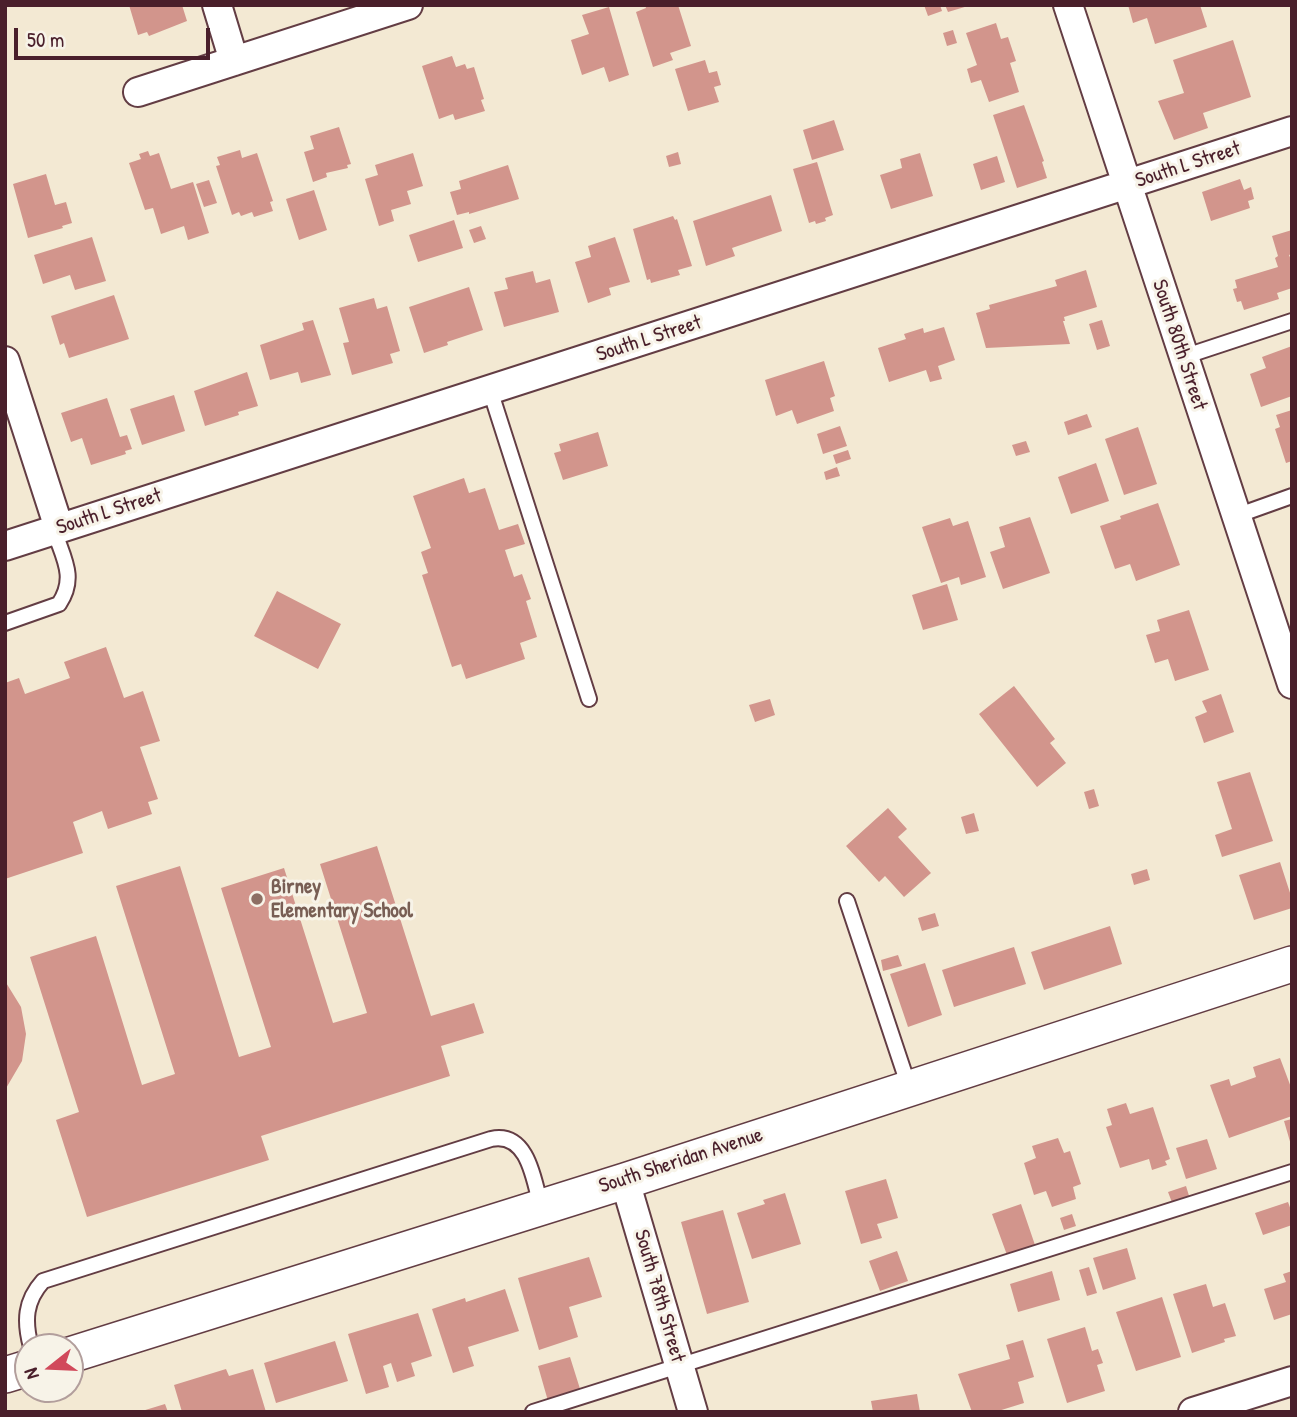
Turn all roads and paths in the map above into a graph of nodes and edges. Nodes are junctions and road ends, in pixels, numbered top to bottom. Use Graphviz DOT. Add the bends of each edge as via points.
graph roads {
  1 [pos="217,5"];
  2 [pos="408,5"];
  3 [pos="1068,5"];
  4 [pos="234,61"];
  5 [pos="138,92"];
  6 [pos="1292,131"];
  7 [pos="1126,185"];
  8 [pos="1292,321"];
  9 [pos="1183,357"];
  10 [pos="5,361"];
  11 [pos="489,390"];
  12 [pos="1292,496"];
  13 [pos="1236,516"];
  14 [pos="57,529"];
  15 [pos="5,546"];
  16 [pos="5,623"];
  17 [pos="1292,684"];
  18 [pos="589,699"];
  19 [pos="847,901"];
  20 [pos="1292,964"];
  21 [pos="909,1087"];
  22 [pos="1292,1172"];
  23 [pos="625,1181"];
  24 [pos="541,1207"];
  25 [pos="28,1333"];
  26 [pos="84,1351"];
  27 [pos="679,1366"];
  28 [pos="1292,1381"];
  29 [pos="533,1412"];
  30 [pos="693,1412"];
  31 [pos="1193,1412"];
  1 -- 4 [label="street"];
  2 -- 4 [label="street"];
  3 -- 7 [label="street, South 80th Street"];
  4 -- 5 [label="street"];
  6 -- 7 [label="street, South L Street"];
  7 -- 9 [label="street, South 80th Street"];
  7 -- 11 [label="street, South L Street"];
  8 -- 9 [label="lane"];
  9 -- 13 [label="street, South 80th Street"];
  10 -- 14 [label="street"];
  11 -- 14 [label="street, South L Street"];
  11 -- 18 [label="lane"];
  12 -- 13 [label="lane"];
  13 -- 17 [label="street, South 80th Street"];
  14 -- 15 [label="street, South L Street"];
  14 -- 16 [label="lane" via="69,578 64,597 59,604"];
  19 -- 21 [label="lane"];
  20 -- 21 [label="street, South Sheridan Avenue"];
  21 -- 23 [label="street, South Sheridan Avenue"];
  22 -- 27 [label="lane"];
  23 -- 24 [label="street, South Sheridan Avenue"];
  23 -- 27 [label="street, South 78th Street"];
  24 -- 25 [label="lane" via="529,1164 517,1143 502,1136 43,1281 33,1292 25,1316"];
  24 -- 26 [label="street, South Sheridan Avenue"];
  27 -- 29 [label="lane"];
  27 -- 30 [label="street, South 78th Street"];
  28 -- 31 [label="street"];
}
